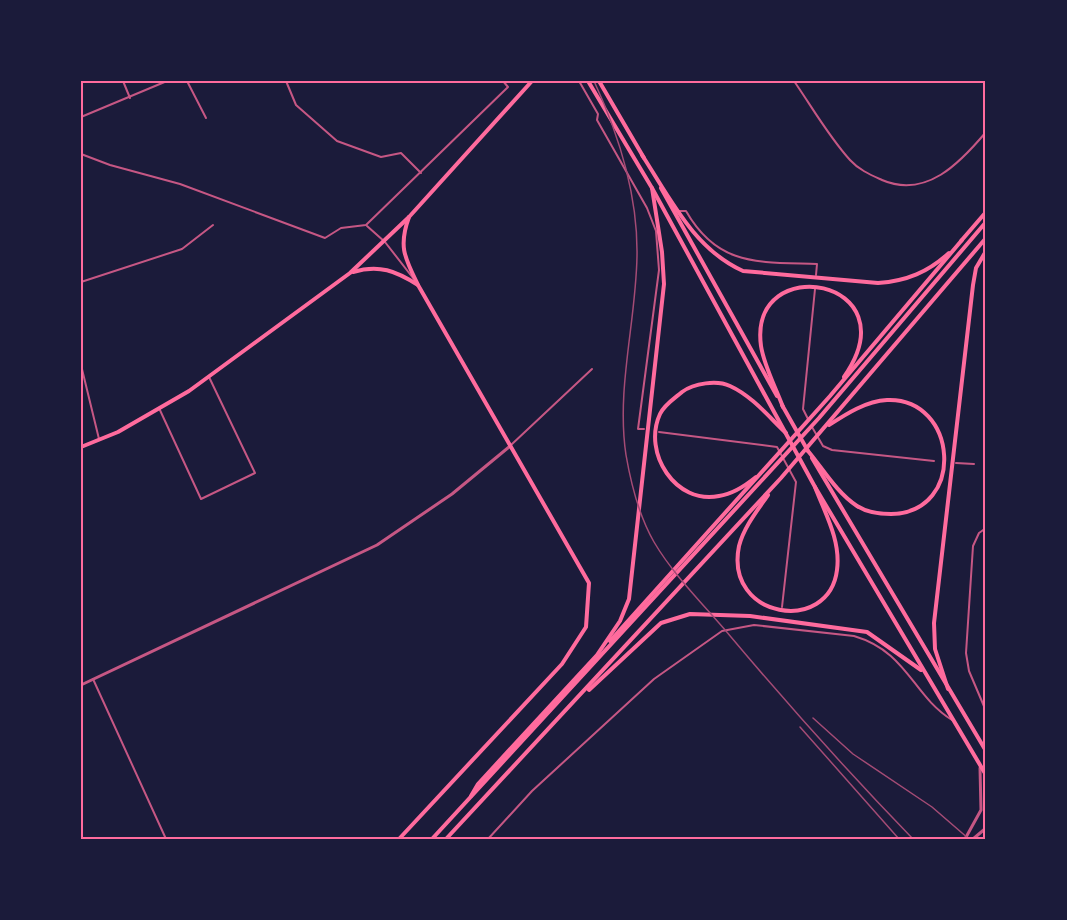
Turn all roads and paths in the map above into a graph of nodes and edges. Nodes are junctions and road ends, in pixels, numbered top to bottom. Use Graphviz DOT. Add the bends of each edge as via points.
graph roads {
  1 [pos="123,81"];
  2 [pos="167,81"];
  3 [pos="187,81"];
  4 [pos="286,81"];
  5 [pos="503,81"];
  6 [pos="532,81"];
  7 [pos="579,81"];
  8 [pos="588,81"];
  9 [pos="599,81"];
  10 [pos="794,81"];
  11 [pos="130,98"];
  12 [pos="81,117"];
  13 [pos="206,118"];
  14 [pos="986,132"];
  15 [pos="81,154"];
  16 [pos="642,155"];
  17 [pos="421,173"];
  18 [pos="652,188"];
  19 [pos="678,211"];
  20 [pos="986,212"];
  21 [pos="409,217"];
  22 [pos="986,222"];
  23 [pos="213,225"];
  24 [pos="366,225"];
  25 [pos="986,238"];
  26 [pos="962,240"];
  27 [pos="385,242"];
  28 [pos="986,251"];
  29 [pos="350,273"];
  30 [pos="816,275"];
  31 [pos="81,282"];
  32 [pos="418,285"];
  33 [pos="815,289"];
  34 [pos="81,364"];
  35 [pos="592,369"];
  36 [pos="209,377"];
  37 [pos="830,396"];
  38 [pos="783,407"];
  39 [pos="159,408"];
  40 [pos="826,427"];
  41 [pos="644,429"];
  42 [pos="659,432"];
  43 [pos="786,433"];
  44 [pos="99,439"];
  45 [pos="81,447"];
  46 [pos="509,447"];
  47 [pos="808,451"];
  48 [pos="934,461"];
  49 [pos="956,463"];
  50 [pos="974,465"];
  51 [pos="763,471"];
  52 [pos="781,478"];
  53 [pos="815,487"];
  54 [pos="986,528"];
  55 [pos="782,607"];
  56 [pos="597,656"];
  57 [pos="921,670"];
  58 [pos="93,680"];
  59 [pos="81,685"];
  60 [pos="948,689"];
  61 [pos="986,711"];
  62 [pos="952,720"];
  63 [pos="550,729"];
  64 [pos="986,751"];
  65 [pos="980,766"];
  66 [pos="986,775"];
  67 [pos="466,803"];
  68 [pos="986,828"];
  69 [pos="166,839"];
  70 [pos="399,839"];
  71 [pos="432,839"];
  72 [pos="446,839"];
  73 [pos="488,839"];
  74 [pos="965,839"];
  75 [pos="973,839"];
  1 -- 11 [label="street"];
  2 -- 11 [label="street"];
  3 -- 13 [label="street"];
  4 -- 17 [label="street" via="296,105 337,141 381,157 402,153"];
  5 -- 17 [label="street" via="508,87"];
  6 -- 21 [label="main road"];
  7 -- 41 [label="street" via="656,231 659,270 638,429"];
  8 -- 18 [label="main road"];
  9 -- 16 [label="main road"];
  10 -- 14 [label="street" via="851,161 868,174 896,186 918,184 945,174"];
  11 -- 12 [label="street"];
  15 -- 24 [label="street" via="180,184 325,238 341,228"];
  16 -- 19 [label="main road"];
  16 -- 38 [label="main road"];
  17 -- 24 [label="street"];
  18 -- 43 [label="main road"];
  18 -- 56 [label="main road" via="664,284 632,577 620,621"];
  19 -- 26 [label="main road" via="698,240 728,265 763,274 878,283 899,281 939,262"];
  19 -- 30 [label="street" via="686,211 705,239 719,250 756,262 817,264"];
  20 -- 26 [label="main road"];
  21 -- 27 [label="main road"];
  21 -- 32 [label="main road" via="403,234 404,255"];
  22 -- 67 [label="main road" via="819,418"];
  23 -- 31 [label="street" via="182,249"];
  24 -- 27 [label="street"];
  25 -- 40 [label="main road"];
  26 -- 37 [label="main road"];
  27 -- 29 [label="main road"];
  27 -- 32 [label="street"];
  28 -- 60 [label="main road" via="976,268 973,285 934,623 934,649"];
  29 -- 32 [label="main road" via="370,267 395,271"];
  29 -- 36 [label="main road"];
  32 -- 46 [label="main road"];
  33 -- 48 [label="street" via="803,409 823,446 842,452"];
  34 -- 44 [label="street"];
  35 -- 46 [label="street"];
  36 -- 39 [label="main road"];
  36 -- 39 [label="street" via="255,473 201,499"];
  37 -- 38 [label="main road" via="858,354 858,320 841,294 829,287 798,286 768,308 762,329 761,345"];
  37 -- 51 [label="main road"];
  38 -- 47 [label="main road"];
  39 -- 44 [label="main road"];
  40 -- 47 [label="main road" via="854,409 886,400 900,401 928,417 940,433 944,475 936,491 922,505 903,514 876,514 857,506 842,493"];
  40 -- 52 [label="main road"];
  42 -- 55 [label="street" via="777,447 795,482"];
  43 -- 51 [label="main road" via="729,385 697,384 686,389 660,414 656,433 659,459 669,476 686,491 718,497 743,487"];
  43 -- 53 [label="main road"];
  44 -- 45 [label="main road"];
  46 -- 58 [label="street" via="452,494 377,544"];
  46 -- 70 [label="main road" via="589,583 586,627 562,664"];
  47 -- 60 [label="main road"];
  49 -- 50 [label="street"];
  51 -- 56 [label="main road"];
  52 -- 53 [label="main road" via="751,519 738,558 739,574 747,591 762,605 779,610 799,611 814,605 829,591 837,572 835,538"];
  52 -- 63 [label="main road"];
  53 -- 57 [label="main road"];
  54 -- 61 [label="street" via="973,546 966,653 969,671"];
  56 -- 67 [label="main road" via="478,784"];
  57 -- 62 [label="main road"];
  57 -- 63 [label="main road" via="867,632 750,616 690,614 672,618 645,635"];
  58 -- 59 [label="street"];
  58 -- 69 [label="street"];
  60 -- 64 [label="main road"];
  62 -- 65 [label="main road"];
  62 -- 73 [label="street" via="941,713 904,666 880,646 854,636 780,626 754,625 722,631 654,679 532,791"];
  63 -- 72 [label="main road"];
  65 -- 66 [label="main road"];
  65 -- 74 [label="street" via="981,810"];
  67 -- 71 [label="main road"];
  68 -- 75 [label="street"];
}
